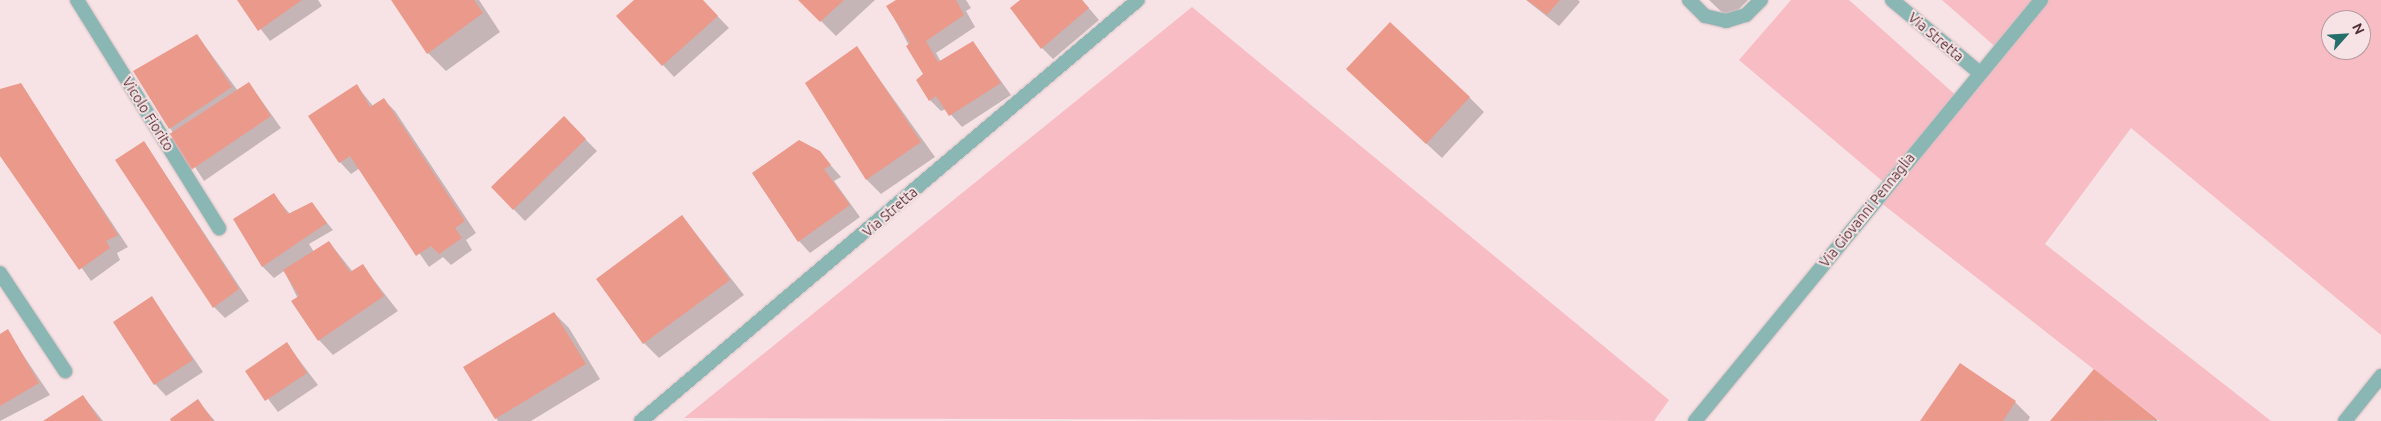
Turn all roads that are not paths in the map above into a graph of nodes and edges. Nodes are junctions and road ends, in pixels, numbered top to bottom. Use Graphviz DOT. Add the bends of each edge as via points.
graph roads {
  1 [pos="77,0"];
  2 [pos="1138,0"];
  3 [pos="1689,0"];
  4 [pos="1761,0"];
  5 [pos="1892,0"];
  6 [pos="2040,0"];
  7 [pos="1980,73"];
  8 [pos="219,228"];
  9 [pos="0,273"];
  10 [pos="65,371"];
  11 [pos="2381,376"];
  12 [pos="641,421"];
  13 [pos="1695,421"];
  14 [pos="2344,421"];
  1 -- 8 [label="street, Vicolo Fiorito"];
  2 -- 12 [label="street, Via Stretta" via="754,330"];
  3 -- 4 [label="street" via="1705,16 1726,21 1746,15"];
  5 -- 7 [label="street, Via Stretta"];
  6 -- 7 [label="street, Via Giovanni Pennaglia"];
  7 -- 13 [label="street, Via Giovanni Pennaglia"];
  9 -- 10 [label="street"];
  11 -- 14 [label="street"];
}
